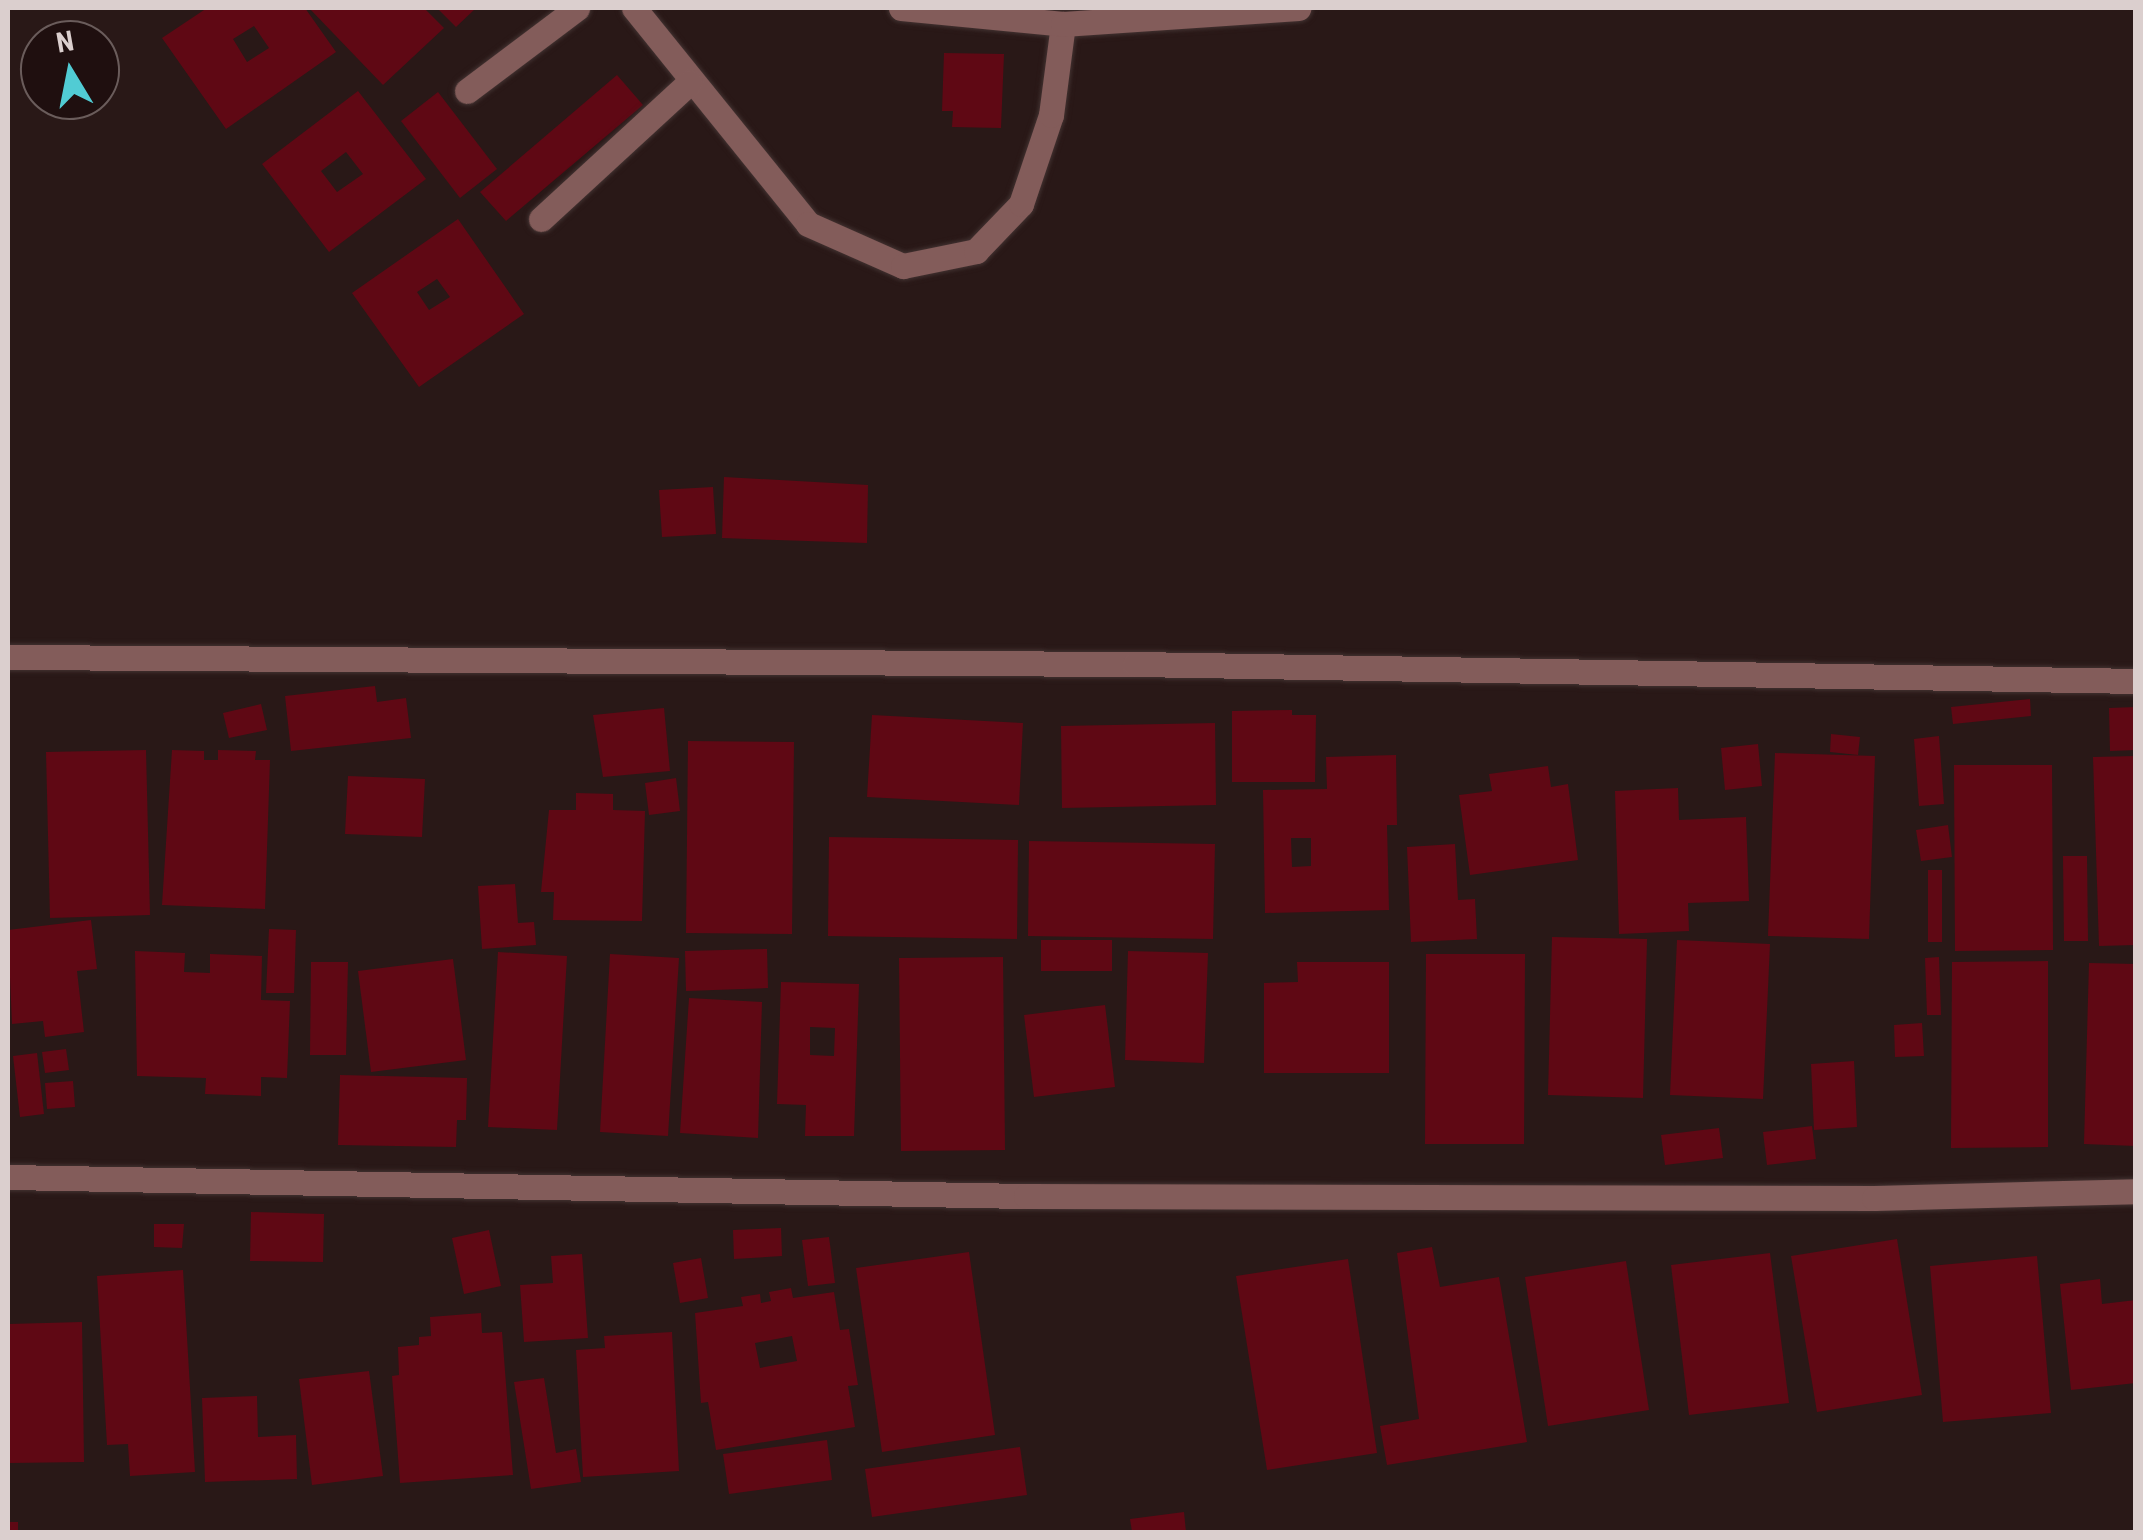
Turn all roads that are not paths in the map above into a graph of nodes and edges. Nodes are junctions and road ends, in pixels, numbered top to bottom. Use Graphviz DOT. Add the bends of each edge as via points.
graph roads {
  1 [pos="577,8"];
  2 [pos="634,8"];
  3 [pos="901,8"];
  4 [pos="1298,8"];
  5 [pos="1064,24"];
  6 [pos="690,82"];
  7 [pos="467,91"];
  8 [pos="541,220"];
  9 [pos="8,657"];
  10 [pos="2136,681"];
  11 [pos="8,1178"];
  12 [pos="2136,1191"];
  1 -- 7 [label="street"];
  2 -- 6 [label="street"];
  3 -- 5 [label="street"];
  4 -- 5 [label="street"];
  5 -- 6 [label="street" via="1051,115 1022,204 976,252 903,266 808,224"];
  6 -- 8 [label="street"];
  9 -- 10 [label="street" via="1135,664"];
  11 -- 12 [label="street" via="1026,1196 1874,1198"];
}
